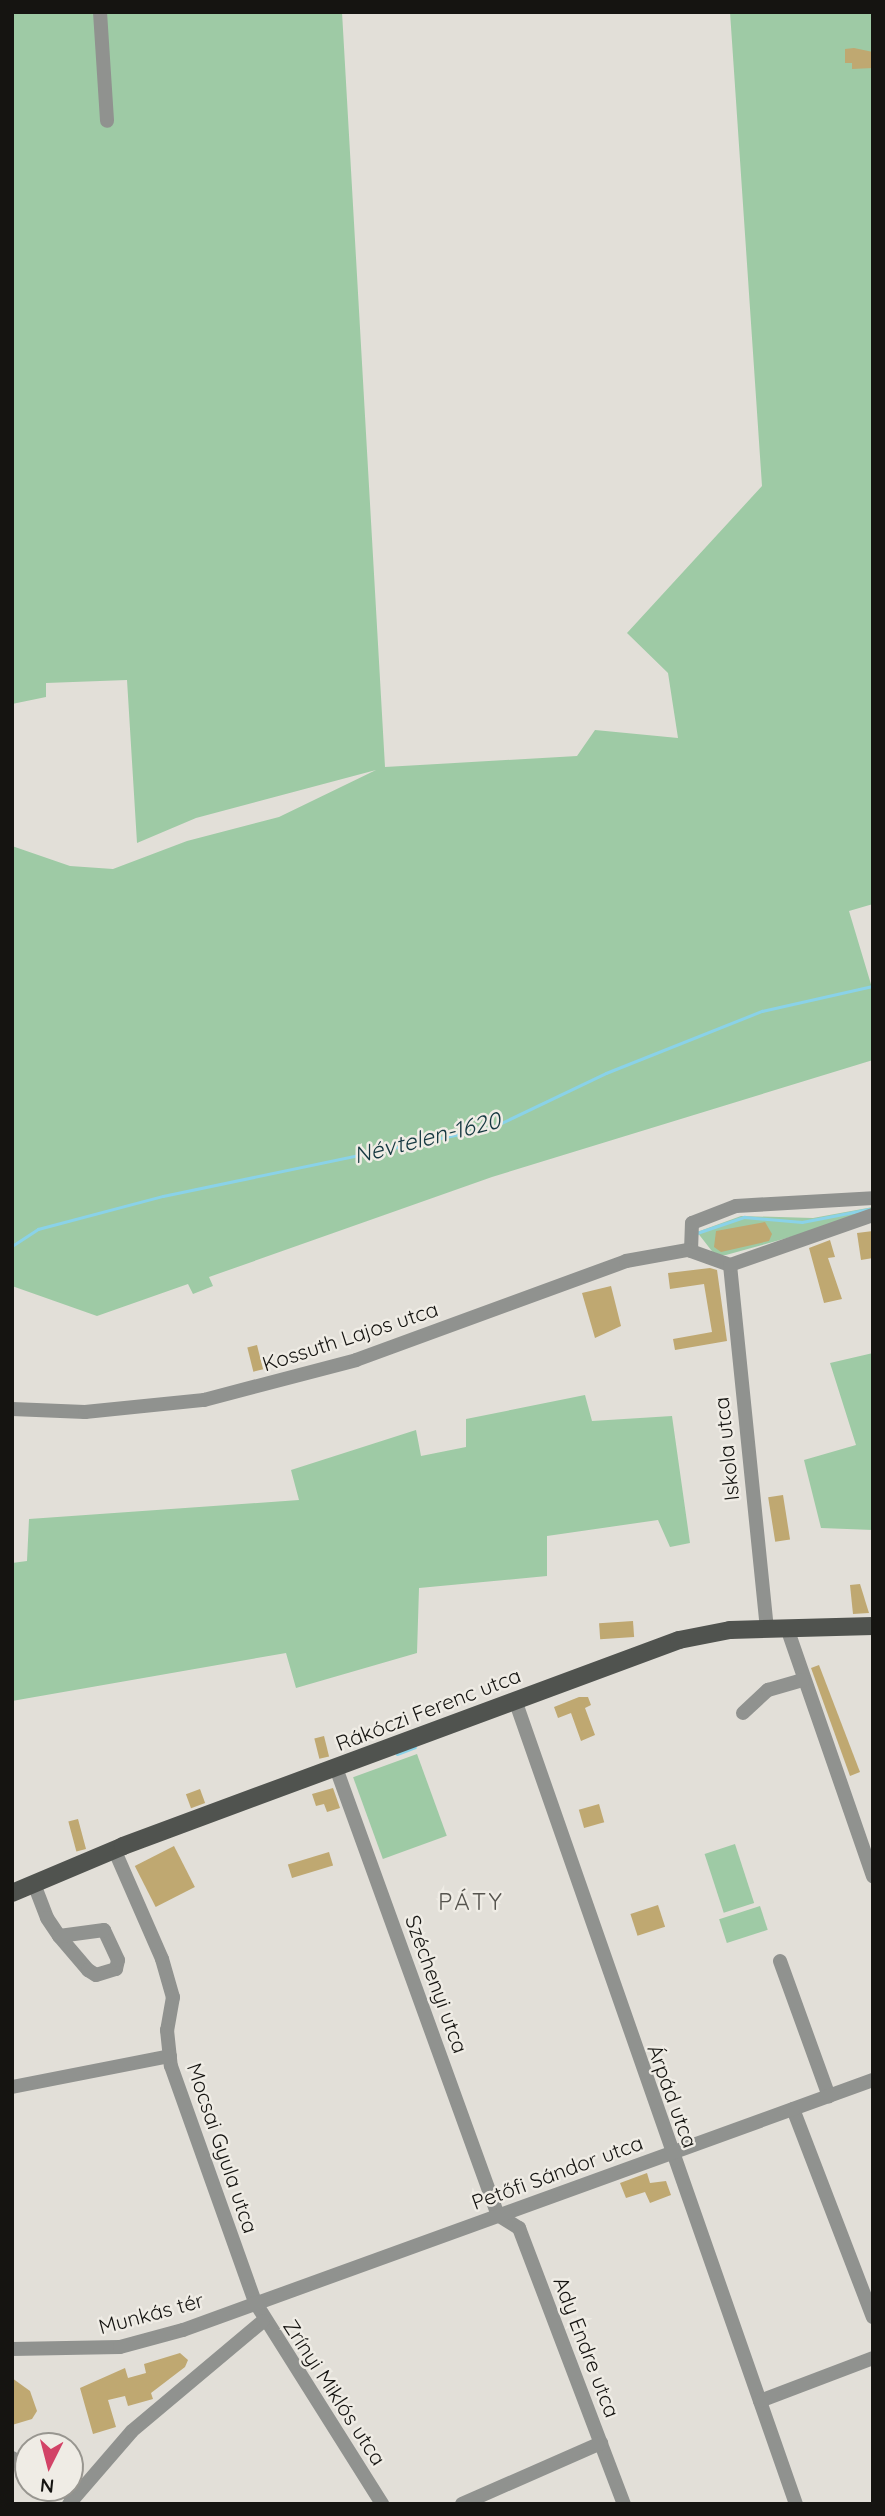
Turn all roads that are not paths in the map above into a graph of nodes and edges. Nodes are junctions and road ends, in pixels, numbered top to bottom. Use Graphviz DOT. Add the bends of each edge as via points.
graph roads {
  1 [pos="100,12"];
  2 [pos="107,121"];
  3 [pos="873,1198"];
  4 [pos="873,1215"];
  5 [pos="873,1222"];
  6 [pos="857,1224"];
  7 [pos="689,1241"];
  8 [pos="730,1265"];
  9 [pos="12,1409"];
  10 [pos="873,1626"];
  11 [pos="788,1628"];
  12 [pos="767,1629"];
  13 [pos="803,1680"];
  14 [pos="515,1700"];
  15 [pos="743,1713"];
  16 [pos="336,1768"];
  17 [pos="114,1849"];
  18 [pos="873,1877"];
  19 [pos="34,1884"];
  20 [pos="12,1893"];
  21 [pos="59,1936"];
  22 [pos="780,1962"];
  23 [pos="170,2056"];
  24 [pos="873,2080"];
  25 [pos="12,2087"];
  26 [pos="829,2096"];
  27 [pos="793,2109"];
  28 [pos="671,2153"];
  29 [pos="498,2215"];
  30 [pos="255,2302"];
  31 [pos="873,2317"];
  32 [pos="263,2321"];
  33 [pos="12,2349"];
  34 [pos="873,2358"];
  35 [pos="760,2401"];
  36 [pos="601,2443"];
  37 [pos="84,2485"];
  38 [pos="382,2504"];
  39 [pos="462,2504"];
  40 [pos="624,2504"];
  41 [pos="796,2504"];
  1 -- 2 [label="street"];
  3 -- 7 [label="street, Kossuth Lajos utca" via="820,1206 736,1206 692,1223"];
  4 -- 6 [label="street"];
  5 -- 6 [label="street"];
  6 -- 8 [label="street"];
  7 -- 8 [label="street, Kossuth Lajos utca"];
  7 -- 9 [label="street, Kossuth Lajos utca" via="356,1360 204,1400 85,1412"];
  8 -- 12 [label="street, Iskola utca"];
  10 -- 11 [label="main road, Rákóczi Ferenc utca"];
  11 -- 12 [label="main road, Rákóczi Ferenc utca"];
  11 -- 13 [label="street"];
  12 -- 14 [label="main road, Rákóczi Ferenc utca" via="679,1640"];
  13 -- 15 [label="street" via="768,1690"];
  13 -- 18 [label="street"];
  14 -- 16 [label="main road, Rákóczi Ferenc utca"];
  14 -- 28 [label="street, Árpád utca"];
  16 -- 17 [label="main road, Rákóczi Ferenc utca"];
  16 -- 29 [label="street, Széchenyi utca"];
  17 -- 19 [label="main road, Rákóczi Ferenc utca"];
  17 -- 23 [label="street, Mocsai Gyula utca" via="173,1997 167,2030"];
  19 -- 20 [label="main road, Rákóczi Ferenc utca"];
  19 -- 21 [label="street"];
  22 -- 26 [label="street"];
  23 -- 25 [label="street"];
  23 -- 30 [label="street, Mocsai Gyula utca"];
  24 -- 26 [label="street, Petőfi Sándor utca"];
  26 -- 27 [label="street, Petőfi Sándor utca"];
  27 -- 28 [label="street, Petőfi Sándor utca"];
  27 -- 31 [label="street"];
  28 -- 29 [label="street, Petőfi Sándor utca"];
  28 -- 35 [label="street, Árpád utca"];
  29 -- 30 [label="street, Petőfi Sándor utca"];
  29 -- 36 [label="street, Ady Endre utca" via="519,2228"];
  30 -- 32 [label="street, Zrínyi Miklós utca"];
  30 -- 33 [label="street, Munkás tér" via="120,2347"];
  32 -- 37 [label="street" via="132,2431"];
  32 -- 38 [label="street, Zrínyi Miklós utca"];
  34 -- 35 [label="street"];
  35 -- 41 [label="street, Árpád utca"];
  36 -- 39 [label="street"];
  36 -- 40 [label="street, Ady Endre utca"];
}
